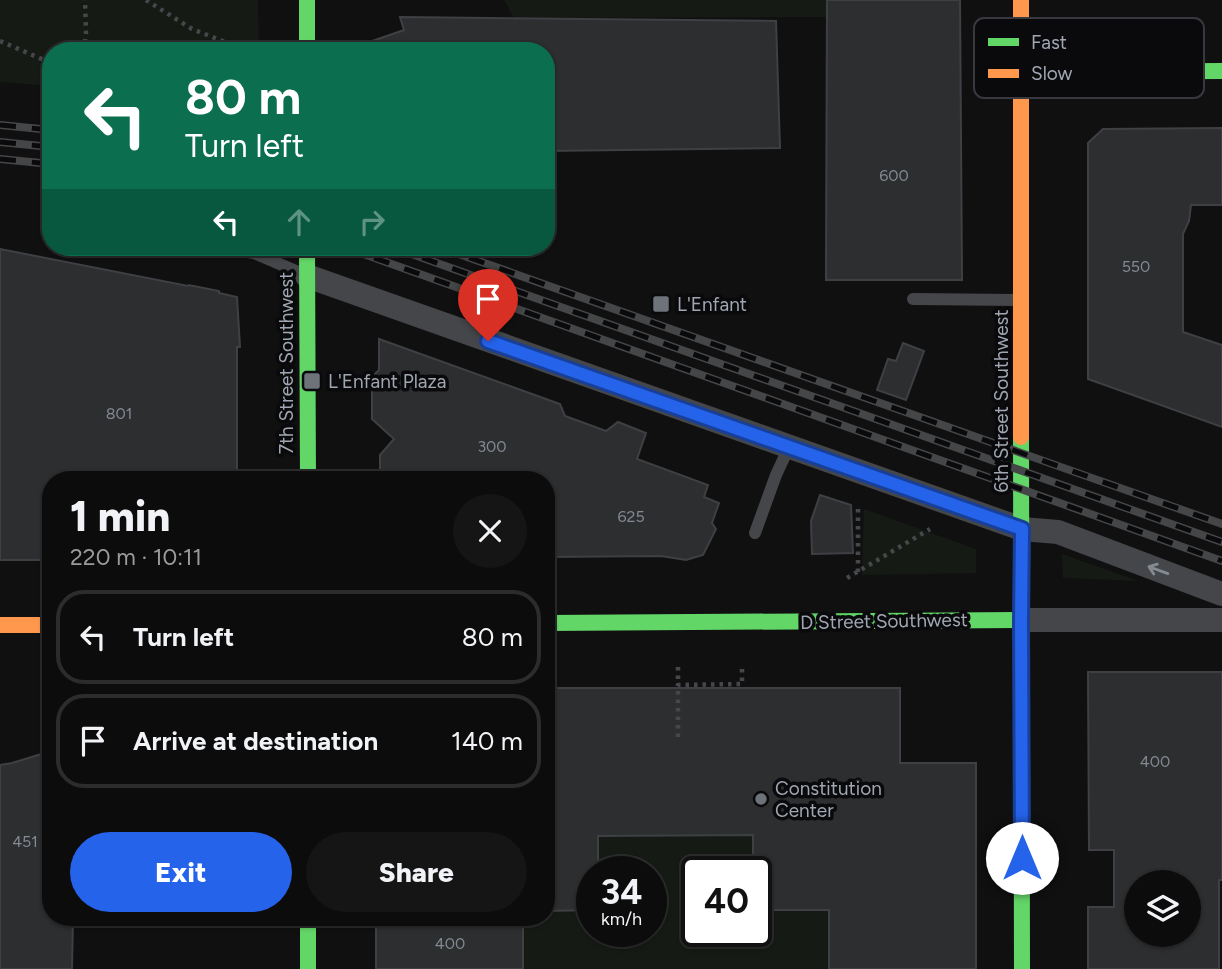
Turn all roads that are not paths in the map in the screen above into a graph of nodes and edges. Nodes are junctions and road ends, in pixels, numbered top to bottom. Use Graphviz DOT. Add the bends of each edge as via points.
graph roads {
  1 [pos="307,0"];
  2 [pos="1021,0"];
  3 [pos="1021,18"];
  4 [pos="307,42"];
  5 [pos="1204,71"];
  6 [pos="1222,71"];
  7 [pos="1022,98"];
  8 [pos="261,256"];
  9 [pos="307,256"];
  10 [pos="307,276"];
  11 [pos="913,299"];
  12 [pos="1022,300"];
  13 [pos="789,447"];
  14 [pos="308,471"];
  15 [pos="1022,529"];
  16 [pos="755,533"];
  17 [pos="1222,594"];
  18 [pos="1021,620"];
  19 [pos="1222,620"];
  20 [pos="555,623"];
  21 [pos="0,625"];
  22 [pos="42,625"];
  23 [pos="308,926"];
  24 [pos="308,969"];
  25 [pos="1023,969"];
  1 -- 4 [label="street"];
  2 -- 3 [label="street, 6th Street Southwest"];
  5 -- 6 [label="street"];
  7 -- 12 [label="street, 6th Street Southwest"];
  8 -- 10 [label="lane"];
  9 -- 10 [label="street, 7th Street Southwest"];
  10 -- 13 [label="street"];
  10 -- 14 [label="street, 7th Street Southwest"];
  11 -- 12 [label="lane"];
  12 -- 15 [label="street, 6th Street Southwest"];
  13 -- 15 [label="street"];
  13 -- 16 [label="lane"];
  17 -- 15 [label="street, one-way" via="1058,532"];
  15 -- 18 [label="street, 6th Street Southwest"];
  18 -- 19 [label="street, D Street Southwest"];
  18 -- 20 [label="street, D Street Southwest"];
  18 -- 25 [label="street, 6th Street Southwest"];
  21 -- 22 [label="street"];
  23 -- 24 [label="street"];
}
